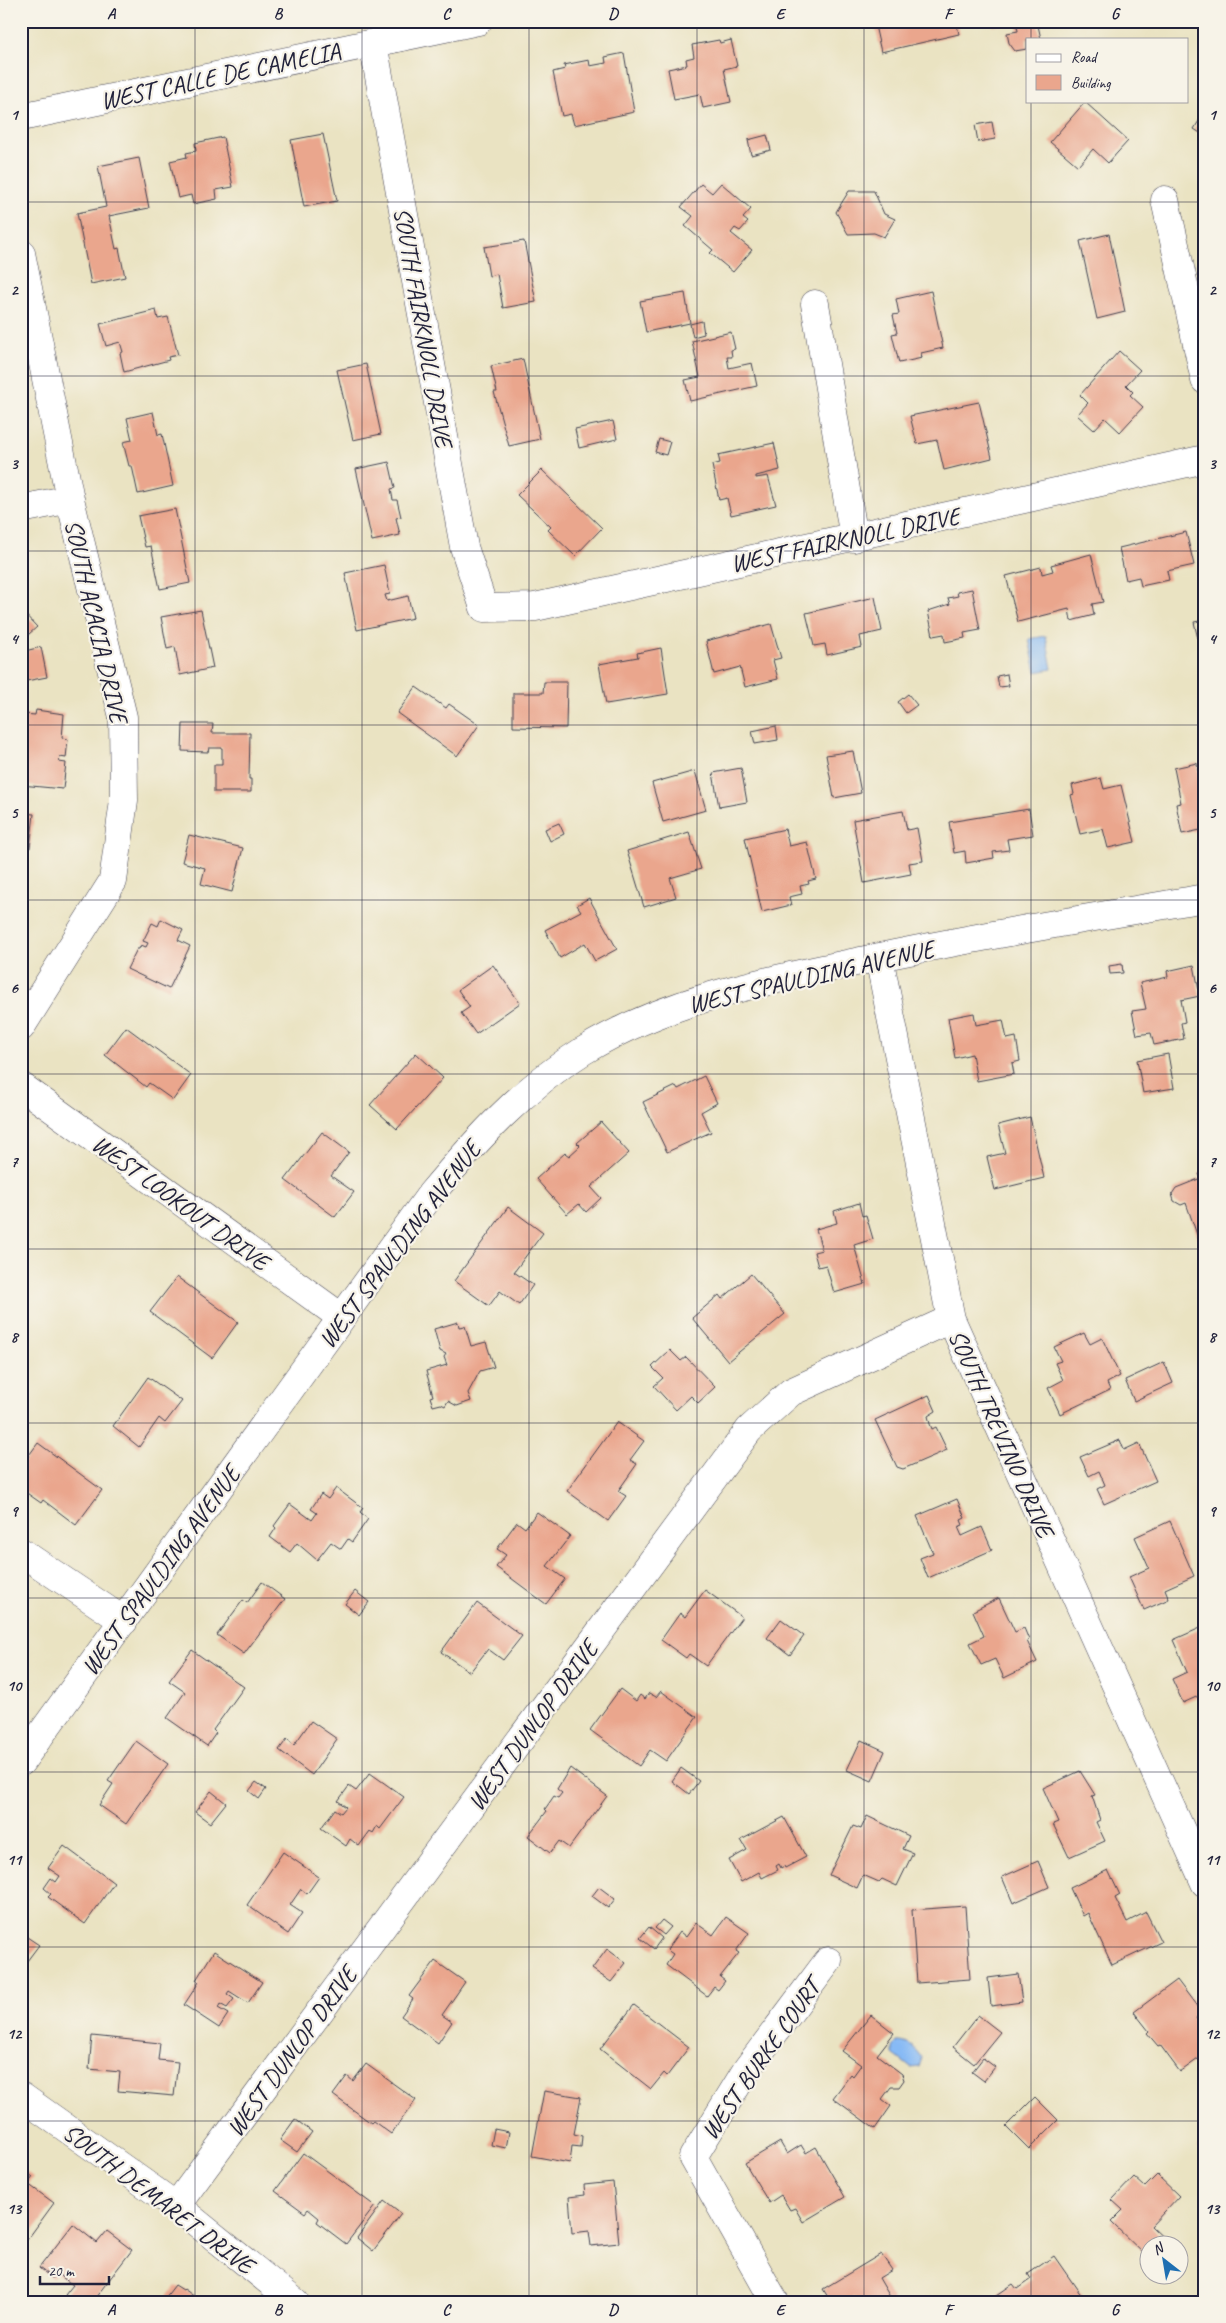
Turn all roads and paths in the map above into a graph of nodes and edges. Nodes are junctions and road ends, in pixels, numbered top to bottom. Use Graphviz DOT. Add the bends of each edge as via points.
graph roads {
  1 [pos="478,21"];
  2 [pos="373,43"];
  3 [pos="21,118"];
  4 [pos="1165,200"];
  5 [pos="21,253"];
  6 [pos="815,304"];
  7 [pos="1205,380"];
  8 [pos="1205,459"];
  9 [pos="70,499"];
  10 [pos="21,509"];
  11 [pos="854,538"];
  12 [pos="484,608"];
  13 [pos="1205,898"];
  14 [pos="879,956"];
  15 [pos="21,1027"];
  16 [pos="21,1086"];
  17 [pos="341,1317"];
  18 [pos="951,1319"];
  19 [pos="21,1552"];
  20 [pos="124,1621"];
  21 [pos="21,1762"];
  22 [pos="1205,1883"];
  23 [pos="828,1961"];
  24 [pos="21,2096"];
  25 [pos="176,2206"];
  26 [pos="295,2302"];
  27 [pos="776,2302"];
  1 -- 2 [label="street, WEST CALLE DE CAMELIA"];
  2 -- 3 [label="street, WEST CALLE DE CAMELIA"];
  2 -- 12 [label="street, SOUTH FAIRKNOLL DRIVE" via="464,547"];
  4 -- 7 [label="street"];
  5 -- 9 [label="street, SOUTH ACACIA DRIVE"];
  6 -- 11 [label="street"];
  8 -- 11 [label="street, WEST FAIRKNOLL DRIVE"];
  9 -- 10 [label="street"];
  9 -- 15 [label="street, SOUTH ACACIA DRIVE" via="123,717 124,800 113,881"];
  11 -- 12 [label="street, WEST FAIRKNOLL DRIVE" via="534,607"];
  13 -- 14 [label="street, WEST SPAULDING AVENUE"];
  14 -- 17 [label="street, WEST SPAULDING AVENUE" via="712,996 623,1029 584,1050 520,1099 472,1146 431,1194"];
  14 -- 18 [label="street, SOUTH TREVINO DRIVE"];
  16 -- 17 [label="street, WEST LOOKOUT DRIVE"];
  17 -- 20 [label="street, WEST SPAULDING AVENUE"];
  18 -- 22 [label="street, SOUTH TREVINO DRIVE"];
  18 -- 25 [label="street, WEST DUNLOP DRIVE" via="791,1392 749,1430"];
  19 -- 20 [label="street"];
  20 -- 21 [label="street, WEST SPAULDING AVENUE"];
  23 -- 27 [label="street, WEST BURKE COURT" via="747,2070 693,2157"];
  24 -- 25 [label="street, SOUTH DEMARET DRIVE"];
  25 -- 26 [label="street, SOUTH DEMARET DRIVE"];
}
